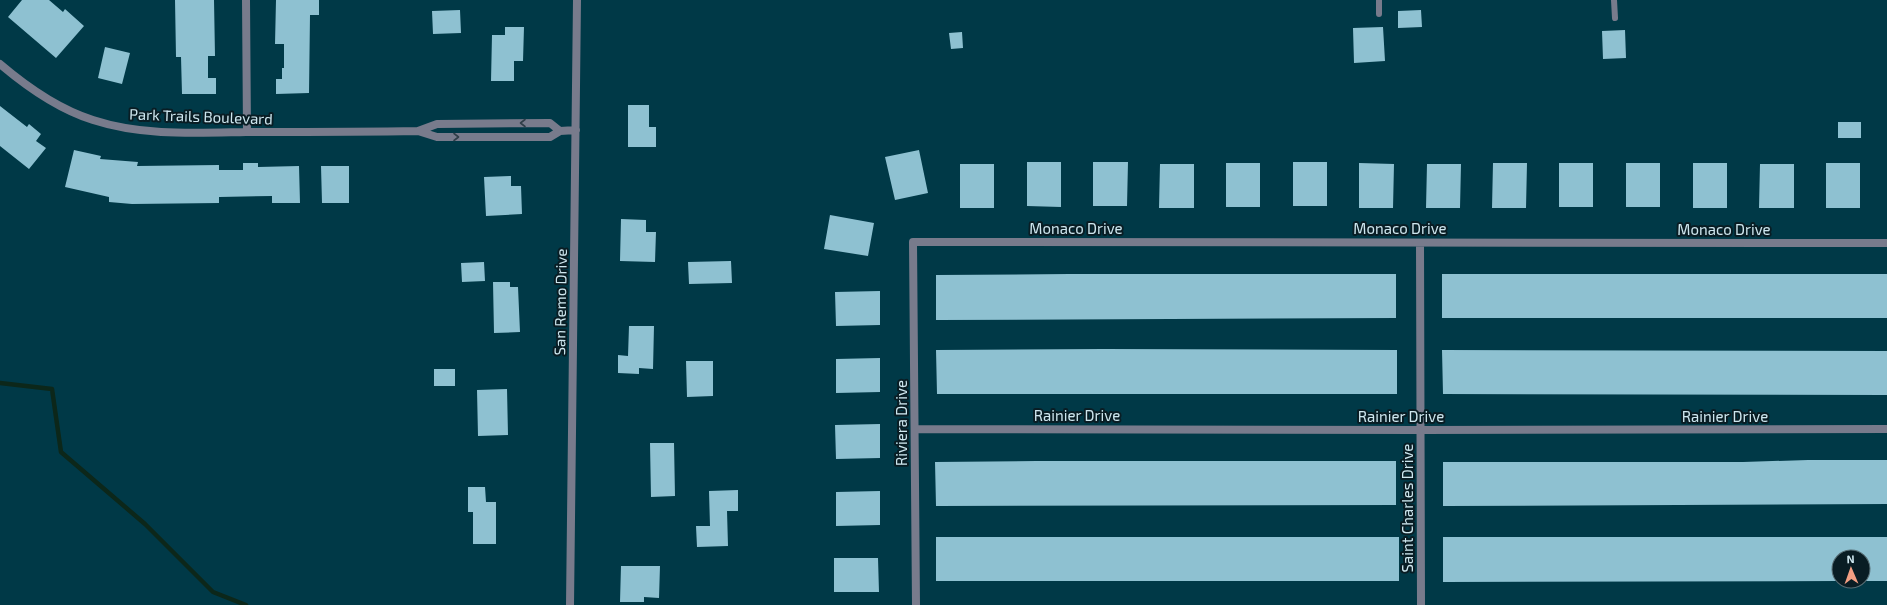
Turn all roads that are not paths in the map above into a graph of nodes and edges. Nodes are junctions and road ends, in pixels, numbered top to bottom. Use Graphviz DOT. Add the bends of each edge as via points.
graph roads {
  1 [pos="246,0"];
  2 [pos="577,0"];
  3 [pos="1379,0"];
  4 [pos="1614,0"];
  5 [pos="1378,14"];
  6 [pos="1615,18"];
  7 [pos="0,64"];
  8 [pos="560,130"];
  9 [pos="576,130"];
  10 [pos="418,131"];
  11 [pos="247,132"];
  12 [pos="914,242"];
  13 [pos="1420,242"];
  14 [pos="1887,243"];
  15 [pos="916,429"];
  16 [pos="1887,429"];
  17 [pos="1421,430"];
  18 [pos="570,605"];
  19 [pos="916,605"];
  20 [pos="1421,605"];
  1 -- 11 [label="street"];
  2 -- 9 [label="street, San Remo Drive"];
  3 -- 5 [label="lane"];
  4 -- 6 [label="lane"];
  7 -- 11 [label="street, Park Trails Boulevard" via="49,100 91,120 136,130"];
  8 -- 9 [label="street, Park Trails Boulevard"];
  10 -- 8 [label="street, Park Trails Boulevard, one-way" via="437,138 550,137"];
  8 -- 10 [label="street, Park Trails Boulevard, one-way" via="550,123 437,124"];
  9 -- 18 [label="street, San Remo Drive"];
  10 -- 11 [label="street, Park Trails Boulevard"];
  12 -- 13 [label="street, Monaco Drive"];
  12 -- 15 [label="street, Riviera Drive"];
  13 -- 14 [label="street, Monaco Drive"];
  13 -- 17 [label="street, Saint Charles Drive"];
  15 -- 17 [label="street, Rainier Drive"];
  15 -- 19 [label="street, Riviera Drive"];
  16 -- 17 [label="street, Rainier Drive"];
  17 -- 20 [label="street, Saint Charles Drive"];
}
